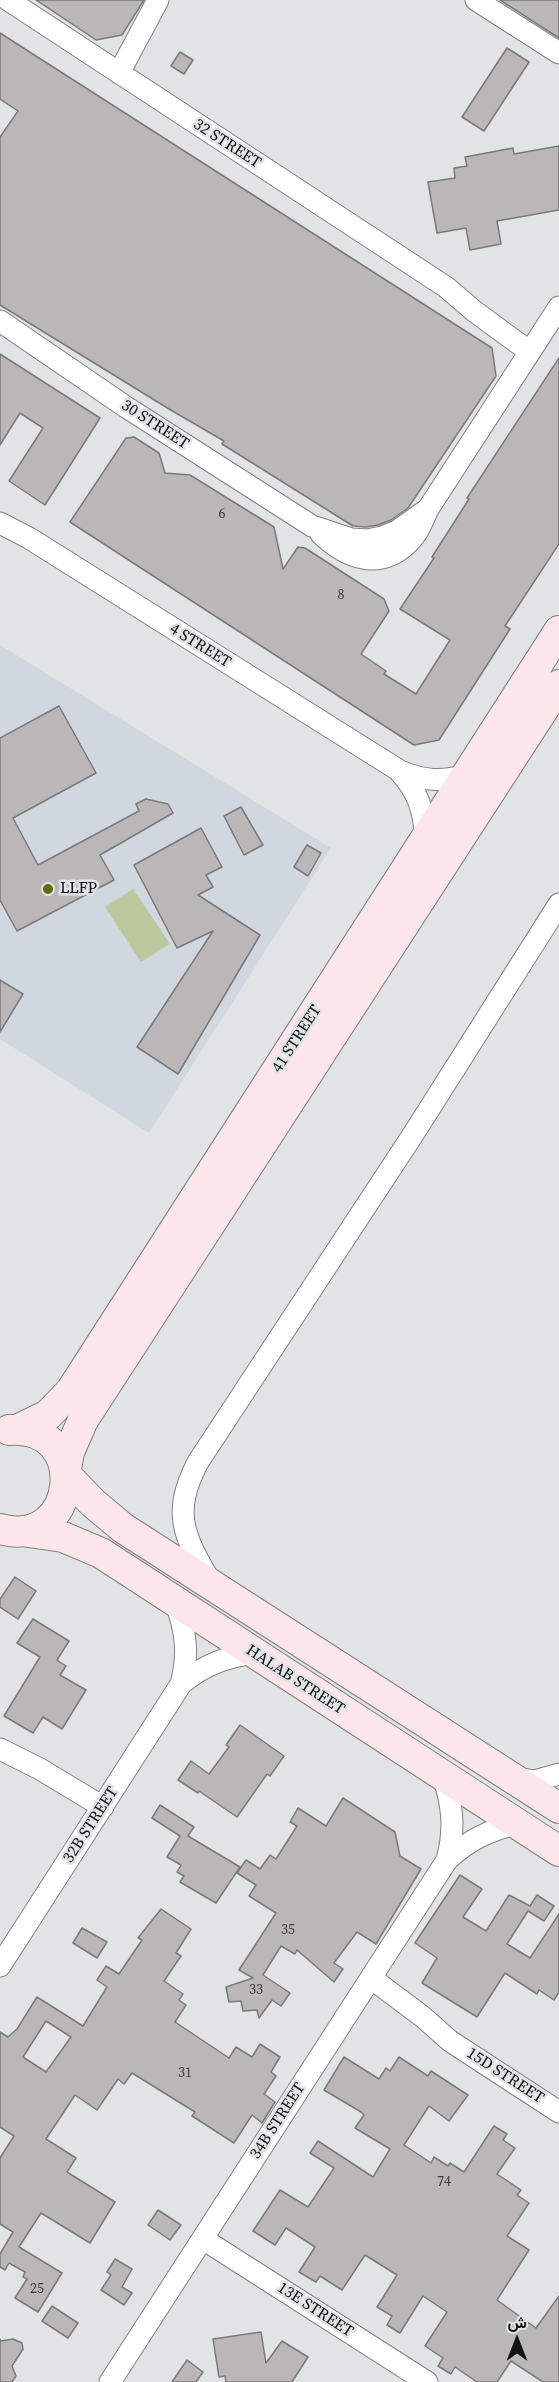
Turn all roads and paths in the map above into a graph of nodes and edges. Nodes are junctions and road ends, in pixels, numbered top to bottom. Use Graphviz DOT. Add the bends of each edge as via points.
graph roads {
  1 [pos="8,0"];
  2 [pos="153,0"];
  3 [pos="158,0"];
  4 [pos="476,0"];
  5 [pos="559,53"];
  6 [pos="113,69"];
  7 [pos="559,307"];
  8 [pos="0,321"];
  9 [pos="534,345"];
  10 [pos="0,523"];
  11 [pos="559,631"];
  12 [pos="559,685"];
  13 [pos="400,771"];
  14 [pos="466,775"];
  15 [pos="425,839"];
  16 [pos="559,904"];
  17 [pos="6,1430"];
  18 [pos="66,1472"];
  19 [pos="11,1530"];
  20 [pos="213,1586"];
  21 [pos="175,1601"];
  22 [pos="254,1653"];
  23 [pos="181,1684"];
  24 [pos="4,1751"];
  25 [pos="559,1773"];
  26 [pos="443,1776"];
  27 [pos="517,1779"];
  28 [pos="559,1808"];
  29 [pos="98,1813"];
  30 [pos="517,1824"];
  31 [pos="559,1851"];
  32 [pos="447,1860"];
  33 [pos="0,1966"];
  34 [pos="366,1985"];
  35 [pos="559,2112"];
  36 [pos="203,2239"];
  37 [pos="110,2382"];
  38 [pos="426,2382"];
  1 -- 6 [label="street, 32 STREET"];
  2 -- 6 [label="street"];
  3 -- 6 [label="street"];
  4 -- 5 [label="street"];
  6 -- 9 [label="street, 32 STREET" via="447,287 480,303"];
  7 -- 9 [label="street, 30 STREET"];
  8 -- 9 [label="street, 30 STREET" via="312,526 345,554 372,559 392,554 410,542"];
  10 -- 13 [label="street, 4 STREET"];
  11 -- 14 [label="street, 41 STREET"];
  12 -- 18 [label="street, 41 STREET" via="83,1420 69,1452"];
  13 -- 14 [label="street, 4 STREET" via="433,781"];
  13 -- 15 [label="street, 4 STREET" via="420,802"];
  14 -- 15 [label="street, 41 STREET"];
  15 -- 17 [label="street, 41 STREET" via="71,1391 48,1415"];
  16 -- 20 [label="street" via="186,1484 182,1507 184,1531"];
  17 -- 18 [label="street" via="32,1432 48,1442 61,1456"];
  18 -- 19 [label="street, 41 STREET" via="64,1495 56,1512 35,1528"];
  18 -- 20 [label="street" via="93,1503 123,1528"];
  19 -- 21 [label="street, HALAB STREET" via="63,1537 82,1544"];
  20 -- 27 [label="street"];
  21 -- 22 [label="street, HALAB STREET"];
  21 -- 23 [label="street, 32B STREET" via="185,1633 186,1666"];
  22 -- 23 [label="street, 32B STREET" via="207,1665"];
  22 -- 26 [label="street, HALAB STREET"];
  23 -- 29 [label="street, 32B STREET"];
  24 -- 29 [label="street" via="34,1777"];
  25 -- 27 [label="street" via="534,1780"];
  26 -- 30 [label="street, HALAB STREET"];
  26 -- 32 [label="street, 34B STREET" via="453,1818"];
  27 -- 28 [label="street"];
  29 -- 33 [label="street, 32B STREET"];
  30 -- 31 [label="street, HALAB STREET"];
  30 -- 32 [label="street, 34B STREET" via="479,1835"];
  32 -- 34 [label="street, 34B STREET"];
  34 -- 35 [label="street, 15D STREET" via="417,2025 450,2040"];
  34 -- 36 [label="street, 34B STREET"];
  36 -- 37 [label="street, 34B STREET"];
  36 -- 38 [label="street, 13E STREET"];
}
